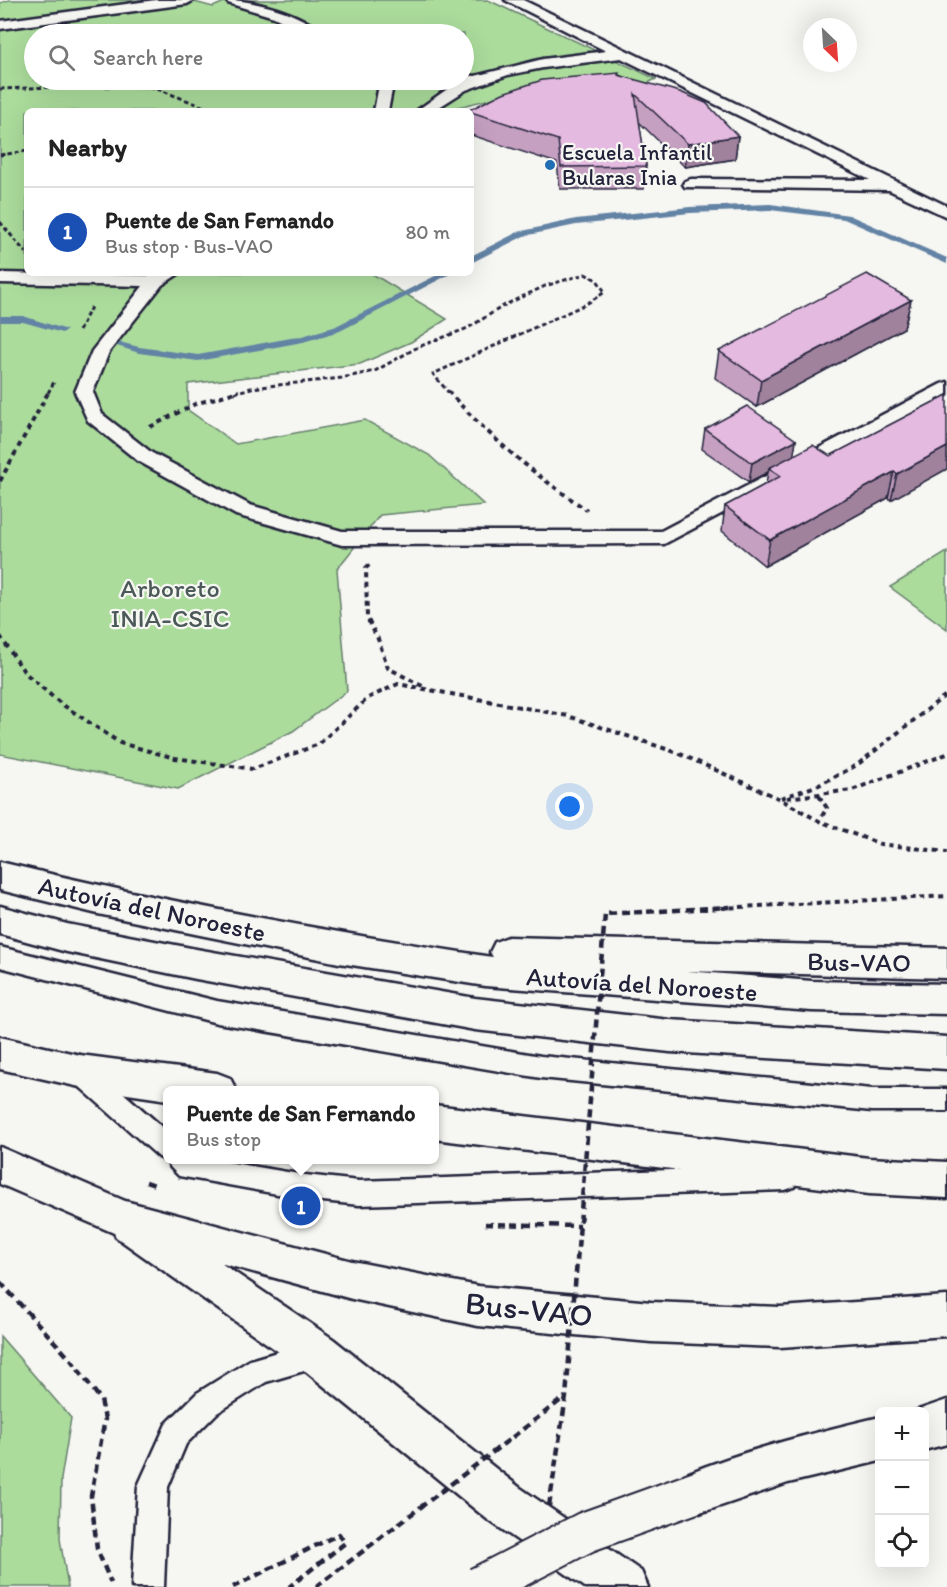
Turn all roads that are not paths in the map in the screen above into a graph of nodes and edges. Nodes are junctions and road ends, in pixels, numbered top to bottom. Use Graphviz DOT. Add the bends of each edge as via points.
graph roads {
  1 [pos="186,0"];
  2 [pos="233,0"];
  3 [pos="512,0"];
  4 [pos="297,24"];
  5 [pos="0,26"];
  6 [pos="622,54"];
  7 [pos="484,78"];
  8 [pos="474,79"];
  9 [pos="474,82"];
  10 [pos="385,90"];
  11 [pos="456,90"];
  12 [pos="382,108"];
  13 [pos="428,108"];
  14 [pos="691,184"];
  15 [pos="892,185"];
  16 [pos="947,212"];
  17 [pos="164,277"];
  18 [pos="0,278"];
  19 [pos="947,388"];
  20 [pos="0,876"];
  21 [pos="0,920"];
  22 [pos="339,948"];
  23 [pos="0,957"];
  24 [pos="947,963"];
  25 [pos="196,964"];
  26 [pos="947,999"];
  27 [pos="0,1053"];
  28 [pos="947,1053"];
  29 [pos="80,1071"];
  30 [pos="188,1086"];
  31 [pos="947,1101"];
  32 [pos="439,1122"];
  33 [pos="163,1145"];
  34 [pos="185,1164"];
  35 [pos="0,1165"];
  36 [pos="869,1176"];
  37 [pos="947,1180"];
  38 [pos="121,1218"];
  39 [pos="947,1316"];
  40 [pos="318,1353"];
  41 [pos="947,1422"];
  42 [pos="929,1427"];
  43 [pos="875,1440"];
  44 [pos="148,1587"];
  45 [pos="479,1587"];
  46 [pos="625,1587"];
  1 -- 5 [label="lane"];
  2 -- 4 [label="lane" via="279,14"];
  3 -- 6 [label="lane"];
  6 -- 7 [label="lane" via="567,60"];
  6 -- 15 [label="lane"];
  7 -- 8 [label="lane"];
  7 -- 9 [label="lane"];
  10 -- 12 [label="lane"];
  11 -- 13 [label="lane"];
  14 -- 15 [label="lane"];
  15 -- 16 [label="lane"];
  17 -- 18 [label="lane"];
  17 -- 19 [label="lane" via="101,351 84,392 94,417 145,457 243,510 342,538 664,537"];
  20 -- 22 [label="main road, Autovía del Noroeste" via="98,900"];
  21 -- 25 [label="main road, Autovía del Noroeste"];
  22 -- 24 [label="main road, Bus-VAO"];
  22 -- 25 [label="main road, Autovía del Noroeste"];
  22 -- 26 [label="main road, Autovía del Noroeste" via="485,971 649,985 812,996"];
  23 -- 31 [label="lane" via="217,1012 541,1067 872,1100"];
  25 -- 28 [label="main road, Autovía del Noroeste" via="475,1014 670,1036"];
  27 -- 29 [label="main road"];
  29 -- 30 [label="main road"];
  29 -- 33 [label="lane"];
  32 -- 36 [label="main road"];
  34 -- 36 [label="lane" via="359,1193"];
  35 -- 38 [label="main road"];
  36 -- 37 [label="main road"];
  38 -- 39 [label="main road, Bus-VAO" via="352,1280 478,1306 651,1322 780,1327"];
  38 -- 40 [label="main road"];
  40 -- 44 [label="lane" via="260,1370 207,1403 176,1434 153,1486"];
  40 -- 46 [label="main road" via="503,1503"];
  41 -- 42 [label="main road"];
  43 -- 45 [label="main road, bridge" via="788,1461 586,1532"];
}
